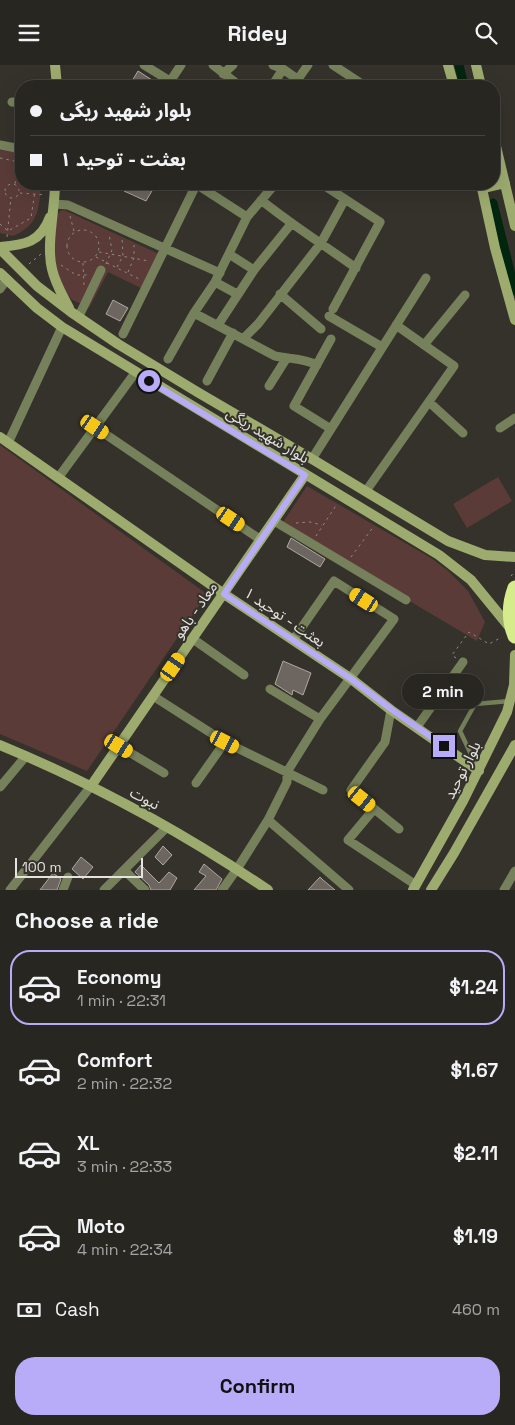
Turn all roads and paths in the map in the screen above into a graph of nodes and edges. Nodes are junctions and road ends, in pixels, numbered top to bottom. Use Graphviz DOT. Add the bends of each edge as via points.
graph roads {
  1 [pos="55,65"];
  2 [pos="144,65"];
  3 [pos="181,65"];
  4 [pos="213,65"];
  5 [pos="233,65"];
  6 [pos="273,65"];
  7 [pos="308,65"];
  8 [pos="334,65"];
  9 [pos="448,65"];
  10 [pos="476,65"];
  11 [pos="283,69"];
  12 [pos="223,74"];
  13 [pos="298,79"];
  14 [pos="56,80"];
  15 [pos="164,80"];
  16 [pos="172,80"];
  17 [pos="232,80"];
  18 [pos="276,80"];
  19 [pos="356,80"];
  20 [pos="452,80"];
  21 [pos="480,80"];
  22 [pos="0,145"];
  23 [pos="15,148"];
  24 [pos="0,158"];
  25 [pos="15,160"];
  26 [pos="500,163"];
  27 [pos="505,183"];
  28 [pos="15,184"];
  29 [pos="500,184"];
  30 [pos="0,190"];
  31 [pos="35,190"];
  32 [pos="56,190"];
  33 [pos="193,190"];
  34 [pos="205,190"];
  35 [pos="270,190"];
  36 [pos="336,190"];
  37 [pos="483,190"];
  38 [pos="5,191"];
  39 [pos="19,193"];
  40 [pos="35,194"];
  41 [pos="11,198"];
  42 [pos="345,199"];
  43 [pos="55,200"];
  44 [pos="261,200"];
  45 [pos="68,205"];
  46 [pos="247,217"];
  47 [pos="0,224"];
  48 [pos="290,224"];
  49 [pos="515,226"];
  50 [pos="121,229"];
  51 [pos="8,231"];
  52 [pos="74,232"];
  53 [pos="109,234"];
  54 [pos="135,235"];
  55 [pos="321,243"];
  56 [pos="2,247"];
  57 [pos="50,249"];
  58 [pos="164,249"];
  59 [pos="98,252"];
  60 [pos="229,254"];
  61 [pos="96,256"];
  62 [pos="123,256"];
  63 [pos="134,258"];
  64 [pos="83,262"];
  65 [pos="158,262"];
  66 [pos="104,266"];
  67 [pos="117,268"];
  68 [pos="356,268"];
  69 [pos="254,270"];
  70 [pos="21,271"];
  71 [pos="128,273"];
  72 [pos="220,273"];
  73 [pos="4,276"];
  74 [pos="83,276"];
  75 [pos="426,278"];
  76 [pos="215,282"];
  77 [pos="148,284"];
  78 [pos="84,285"];
  79 [pos="0,289"];
  80 [pos="237,294"];
  81 [pos="280,294"];
  82 [pos="465,295"];
  83 [pos="194,313"];
  84 [pos="75,314"];
  85 [pos="515,320"];
  86 [pos="218,325"];
  87 [pos="396,325"];
  88 [pos="62,327"];
  89 [pos="321,329"];
  90 [pos="232,333"];
  91 [pos="123,335"];
  92 [pos="243,339"];
  93 [pos="330,339"];
  94 [pos="424,345"];
  95 [pos="382,347"];
  96 [pos="168,359"];
  97 [pos="286,359"];
  98 [pos="317,365"];
  99 [pos="135,373"];
  100 [pos="206,381"];
  101 [pos="269,386"];
  102 [pos="429,402"];
  103 [pos="515,418"];
  104 [pos="95,427"];
  105 [pos="500,428"];
  106 [pos="331,429"];
  107 [pos="462,433"];
  108 [pos="4,440"];
  109 [pos="312,459"];
  110 [pos="305,475"];
  111 [pos="58,478"];
  112 [pos="366,491"];
  113 [pos="341,497"];
  114 [pos="379,519"];
  115 [pos="274,521"];
  116 [pos="323,525"];
  117 [pos="284,528"];
  118 [pos="261,540"];
  119 [pos="311,543"];
  120 [pos="515,550"];
  121 [pos="494,555"];
  122 [pos="515,557"];
  123 [pos="346,564"];
  124 [pos="515,588"];
  125 [pos="224,594"];
  126 [pos="406,600"];
  127 [pos="514,634"];
  128 [pos="193,639"];
  129 [pos="293,640"];
  130 [pos="515,655"];
  131 [pos="463,662"];
  132 [pos="244,675"];
  133 [pos="350,678"];
  134 [pos="270,689"];
  135 [pos="153,696"];
  136 [pos="511,701"];
  137 [pos="391,709"];
  138 [pos="320,719"];
  139 [pos="417,727"];
  140 [pos="225,742"];
  141 [pos="0,745"];
  142 [pos="515,745"];
  143 [pos="119,746"];
  144 [pos="26,756"];
  145 [pos="479,771"];
  146 [pos="287,772"];
  147 [pos="164,773"];
  148 [pos="196,783"];
  149 [pos="91,786"];
  150 [pos="0,787"];
  151 [pos="324,790"];
  152 [pos="374,809"];
  153 [pos="268,820"];
  154 [pos="167,827"];
  155 [pos="398,829"];
  156 [pos="238,869"];
  157 [pos="124,870"];
  158 [pos="515,871"];
  159 [pos="68,877"];
  160 [pos="414,888"];
  161 [pos="10,890"];
  162 [pos="63,890"];
  163 [pos="104,890"];
  164 [pos="144,890"];
  165 [pos="222,890"];
  166 [pos="268,890"];
  167 [pos="349,890"];
  168 [pos="431,890"];
  169 [pos="504,890"];
  1 -- 14 [label="street"];
  2 -- 15 [label="street"];
  3 -- 16 [label="street"];
  4 -- 12 [label="street"];
  5 -- 12 [label="street"];
  6 -- 11 [label="street"];
  7 -- 13 [label="street"];
  8 -- 19 [label="street"];
  9 -- 20 [label="street"];
  10 -- 21 [label="street"];
  11 -- 13 [label="street"];
  11 -- 18 [label="street"];
  12 -- 17 [label="street"];
  22 -- 23 [label="street"];
  24 -- 25 [label="path"];
  26 -- 27 [label="street"];
  27 -- 29 [label="street"];
  27 -- 49 [label="street"];
  28 -- 38 [label="path" via="8,185"];
  30 -- 38 [label="path"];
  31 -- 40 [label="path"];
  32 -- 43 [label="street"];
  33 -- 58 [label="street"];
  34 -- 46 [label="street"];
  35 -- 44 [label="street"];
  36 -- 42 [label="street"];
  37 -- 85 [label="street"];
  38 -- 41 [label="path"];
  39 -- 40 [label="path"];
  39 -- 41 [label="path"];
  40 -- 43 [label="path"];
  40 -- 51 [label="path" via="32,218"];
  41 -- 51 [label="path"];
  42 -- 55 [label="street"];
  42 -- 68 [label="street" via="380,222"];
  43 -- 45 [label="street"];
  43 -- 56 [label="street" via="46,229 35,239"];
  43 -- 57 [label="street"];
  44 -- 46 [label="street"];
  44 -- 48 [label="street"];
  45 -- 50 [label="street"];
  45 -- 52 [label="path"];
  46 -- 60 [label="street"];
  47 -- 51 [label="path"];
  48 -- 55 [label="street"];
  48 -- 69 [label="street"];
  50 -- 54 [label="street"];
  50 -- 62 [label="path"];
  51 -- 56 [label="path"];
  52 -- 59 [label="path" via="88,230 96,235"];
  52 -- 64 [label="path" via="68,239 68,252"];
  53 -- 66 [label="path" via="112,250"];
  54 -- 58 [label="street"];
  54 -- 63 [label="path"];
  55 -- 68 [label="street"];
  55 -- 81 [label="street"];
  56 -- 70 [label="street, بلوار شهید ریگی"];
  57 -- 70 [label="path"];
  57 -- 74 [label="path" via="66,270"];
  57 -- 84 [label="street" via="56,283"];
  58 -- 65 [label="street"];
  58 -- 72 [label="street"];
  59 -- 61 [label="path"];
  59 -- 62 [label="path"];
  60 -- 69 [label="street"];
  60 -- 72 [label="street"];
  61 -- 64 [label="path"];
  61 -- 66 [label="path"];
  62 -- 63 [label="path"];
  62 -- 67 [label="path"];
  63 -- 65 [label="path"];
  63 -- 71 [label="path"];
  64 -- 74 [label="path"];
  65 -- 77 [label="street"];
  66 -- 67 [label="path"];
  66 -- 74 [label="path" via="91,275"];
  66 -- 84 [label="street"];
  67 -- 71 [label="path"];
  68 -- 95 [label="street" via="331,312"];
  69 -- 80 [label="street"];
  70 -- 84 [label="street, بلوار شهید ریگی"];
  71 -- 77 [label="path"];
  72 -- 76 [label="street"];
  73 -- 79 [label="street"];
  73 -- 88 [label="street, بلوار شهید ریگی"];
  74 -- 78 [label="path"];
  75 -- 87 [label="street"];
  76 -- 80 [label="street"];
  76 -- 83 [label="street"];
  77 -- 91 [label="street"];
  80 -- 86 [label="street"];
  81 -- 89 [label="street"];
  81 -- 92 [label="street"];
  82 -- 94 [label="street"];
  83 -- 86 [label="street"];
  83 -- 96 [label="street"];
  84 -- 109 [label="street, بلوار شهید ریگی" via="118,344"];
  86 -- 90 [label="street"];
  87 -- 94 [label="street"];
  87 -- 95 [label="street"];
  88 -- 99 [label="street, بلوار شهید ریگی"];
  88 -- 108 [label="street"];
  90 -- 92 [label="street"];
  90 -- 100 [label="street"];
  92 -- 97 [label="street"];
  93 -- 98 [label="street"];
  94 -- 102 [label="street" via="454,366"];
  95 -- 106 [label="street"];
  97 -- 98 [label="street" via="308,360"];
  97 -- 101 [label="street"];
  98 -- 106 [label="street" via="294,406"];
  99 -- 104 [label="street"];
  99 -- 110 [label="street, بلوار شهید ریگی"];
  102 -- 107 [label="street"];
  102 -- 112 [label="street"];
  103 -- 105 [label="street"];
  104 -- 111 [label="street"];
  104 -- 118 [label="street"];
  106 -- 109 [label="street"];
  108 -- 111 [label="street, بعثت - توحید ۱"];
  109 -- 112 [label="street, بلوار شهید ریگی"];
  110 -- 113 [label="street, بلوار شهید ریگی"];
  110 -- 115 [label="street, معاد - باهو"];
  111 -- 125 [label="street, بعثت - توحید ۱"];
  112 -- 121 [label="street, بلوار شهید ریگی" via="448,541 485,555"];
  113 -- 114 [label="street, بلوار شهید ریگی"];
  113 -- 116 [label="path"];
  114 -- 123 [label="path"];
  114 -- 127 [label="street, بلوار شهید ریگی" via="439,555 471,580"];
  115 -- 117 [label="street"];
  115 -- 118 [label="street, معاد - باهو"];
  116 -- 117 [label="path" via="303,522"];
  116 -- 119 [label="path"];
  117 -- 119 [label="street"];
  118 -- 125 [label="street, معاد - باهو"];
  119 -- 123 [label="street"];
  120 -- 121 [label="street"];
  121 -- 122 [label="street, بلوار شهید ریگی"];
  123 -- 126 [label="street"];
  124 -- 127 [label="highway" via="510,614"];
  125 -- 128 [label="street, معاد - باهو"];
  125 -- 129 [label="street, بعثت - توحید ۱"];
  127 -- 131 [label="path" via="489,644 469,632 452,655"];
  128 -- 132 [label="street"];
  128 -- 135 [label="street, معاد - باهو"];
  129 -- 133 [label="street, بعثت - توحید ۱"];
  129 -- 133 [label="street" via="334,581 394,619"];
  130 -- 136 [label="street, بلوار توحید"];
  131 -- 139 [label="street"];
  133 -- 137 [label="street, بعثت - توحید ۱"];
  133 -- 138 [label="street"];
  134 -- 138 [label="street"];
  135 -- 140 [label="street"];
  135 -- 143 [label="street, معاد - باهو"];
  136 -- 145 [label="street, بلوار توحید"];
  136 -- 145 [label="lane" via="475,704 460,731"];
  137 -- 139 [label="street, بعثت - توحید ۱"];
  137 -- 152 [label="street" via="385,742 351,790"];
  138 -- 146 [label="street"];
  139 -- 145 [label="street, بعثت - توحید ۱"];
  140 -- 146 [label="street"];
  140 -- 148 [label="street"];
  141 -- 144 [label="street, نبوت"];
  142 -- 168 [label="street"];
  143 -- 147 [label="street"];
  143 -- 149 [label="street, معاد - باهو"];
  144 -- 149 [label="street, نبوت"];
  144 -- 150 [label="street"];
  145 -- 160 [label="street, بلوار توحید"];
  146 -- 151 [label="street"];
  146 -- 153 [label="street" via="288,782"];
  149 -- 154 [label="street, نبوت"];
  149 -- 161 [label="street"];
  152 -- 155 [label="street"];
  152 -- 160 [label="street" via="348,840"];
  153 -- 156 [label="street"];
  153 -- 167 [label="street"];
  154 -- 156 [label="street, نبوت"];
  154 -- 157 [label="street"];
  156 -- 165 [label="street"];
  156 -- 166 [label="street, نبوت"];
  157 -- 163 [label="street"];
  157 -- 164 [label="street"];
  158 -- 169 [label="street"];
  159 -- 162 [label="street"];
}
